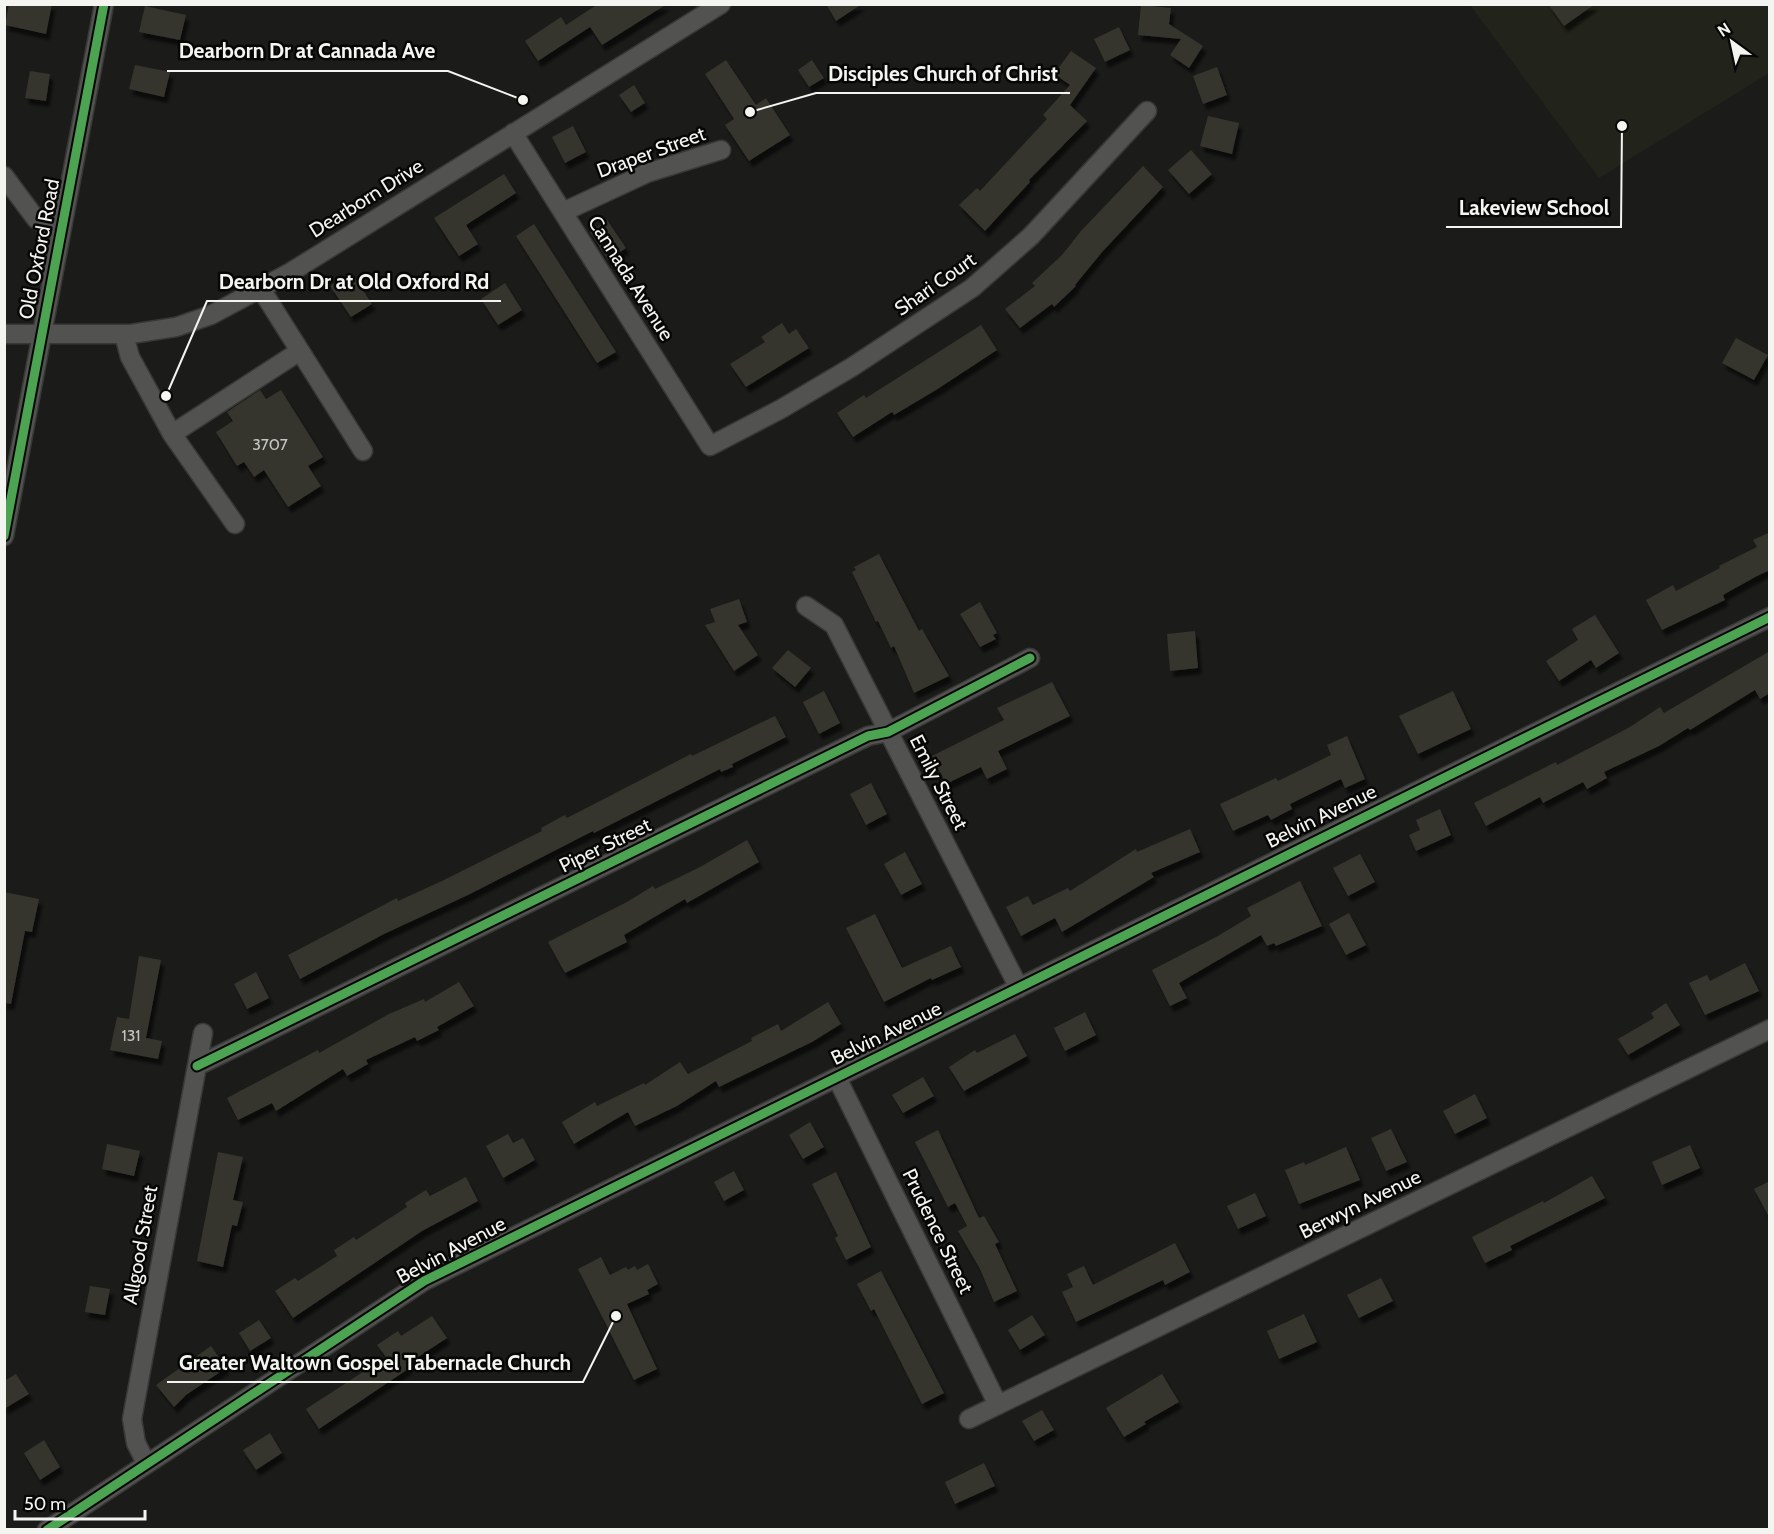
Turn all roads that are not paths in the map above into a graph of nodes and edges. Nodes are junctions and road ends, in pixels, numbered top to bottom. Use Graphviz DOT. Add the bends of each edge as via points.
graph roads {
  1 [pos="104,4"];
  2 [pos="720,4"];
  3 [pos="1147,111"];
  4 [pos="513,133"];
  5 [pos="721,150"];
  6 [pos="4,176"];
  7 [pos="563,212"];
  8 [pos="61,233"];
  9 [pos="261,289"];
  10 [pos="4,334"];
  11 [pos="42,334"];
  12 [pos="124,335"];
  13 [pos="300,351"];
  14 [pos="172,434"];
  15 [pos="710,446"];
  16 [pos="363,451"];
  17 [pos="235,524"];
  18 [pos="4,536"];
  19 [pos="806,606"];
  20 [pos="1770,616"];
  21 [pos="1030,658"];
  22 [pos="888,732"];
  23 [pos="1019,988"];
  24 [pos="1770,1029"];
  25 [pos="203,1033"];
  26 [pos="197,1066"];
  27 [pos="837,1078"];
  28 [pos="998,1405"];
  29 [pos="969,1419"];
  30 [pos="146,1464"];
  31 [pos="47,1530"];
  1 -- 8 [label="street, Old Oxford Road"];
  2 -- 4 [label="street, Dearborn Drive"];
  3 -- 15 [label="street, Shari Court" via="1031,236 972,288 852,367"];
  4 -- 7 [label="street, Cannada Avenue"];
  4 -- 9 [label="street, Dearborn Drive"];
  5 -- 7 [label="street, Draper Street" via="647,172"];
  6 -- 8 [label="street" via="36,219"];
  7 -- 15 [label="street, Cannada Avenue"];
  8 -- 11 [label="street, Old Oxford Road"];
  9 -- 12 [label="street, Dearborn Drive" via="211,315 176,327"];
  9 -- 13 [label="street"];
  10 -- 11 [label="street, Dearborn Drive"];
  11 -- 12 [label="street, Dearborn Drive"];
  11 -- 18 [label="street, Old Oxford Road"];
  12 -- 14 [label="street" via="130,357"];
  13 -- 14 [label="street"];
  13 -- 16 [label="street"];
  14 -- 17 [label="street"];
  19 -- 22 [label="street, Emily Street" via="834,625"];
  20 -- 23 [label="street, Belvin Avenue"];
  21 -- 22 [label="street, Piper Street"];
  22 -- 23 [label="street, Emily Street"];
  22 -- 26 [label="street, Piper Street" via="868,736"];
  23 -- 27 [label="street, Belvin Avenue"];
  24 -- 28 [label="street, Berwyn Avenue"];
  25 -- 26 [label="street, Allgood Street"];
  26 -- 30 [label="street, Allgood Street" via="132,1419 135,1443"];
  27 -- 28 [label="street, Prudence Street"];
  27 -- 30 [label="street, Belvin Avenue" via="424,1281"];
  28 -- 29 [label="street, Berwyn Avenue"];
  30 -- 31 [label="street, Belvin Avenue"];
}
